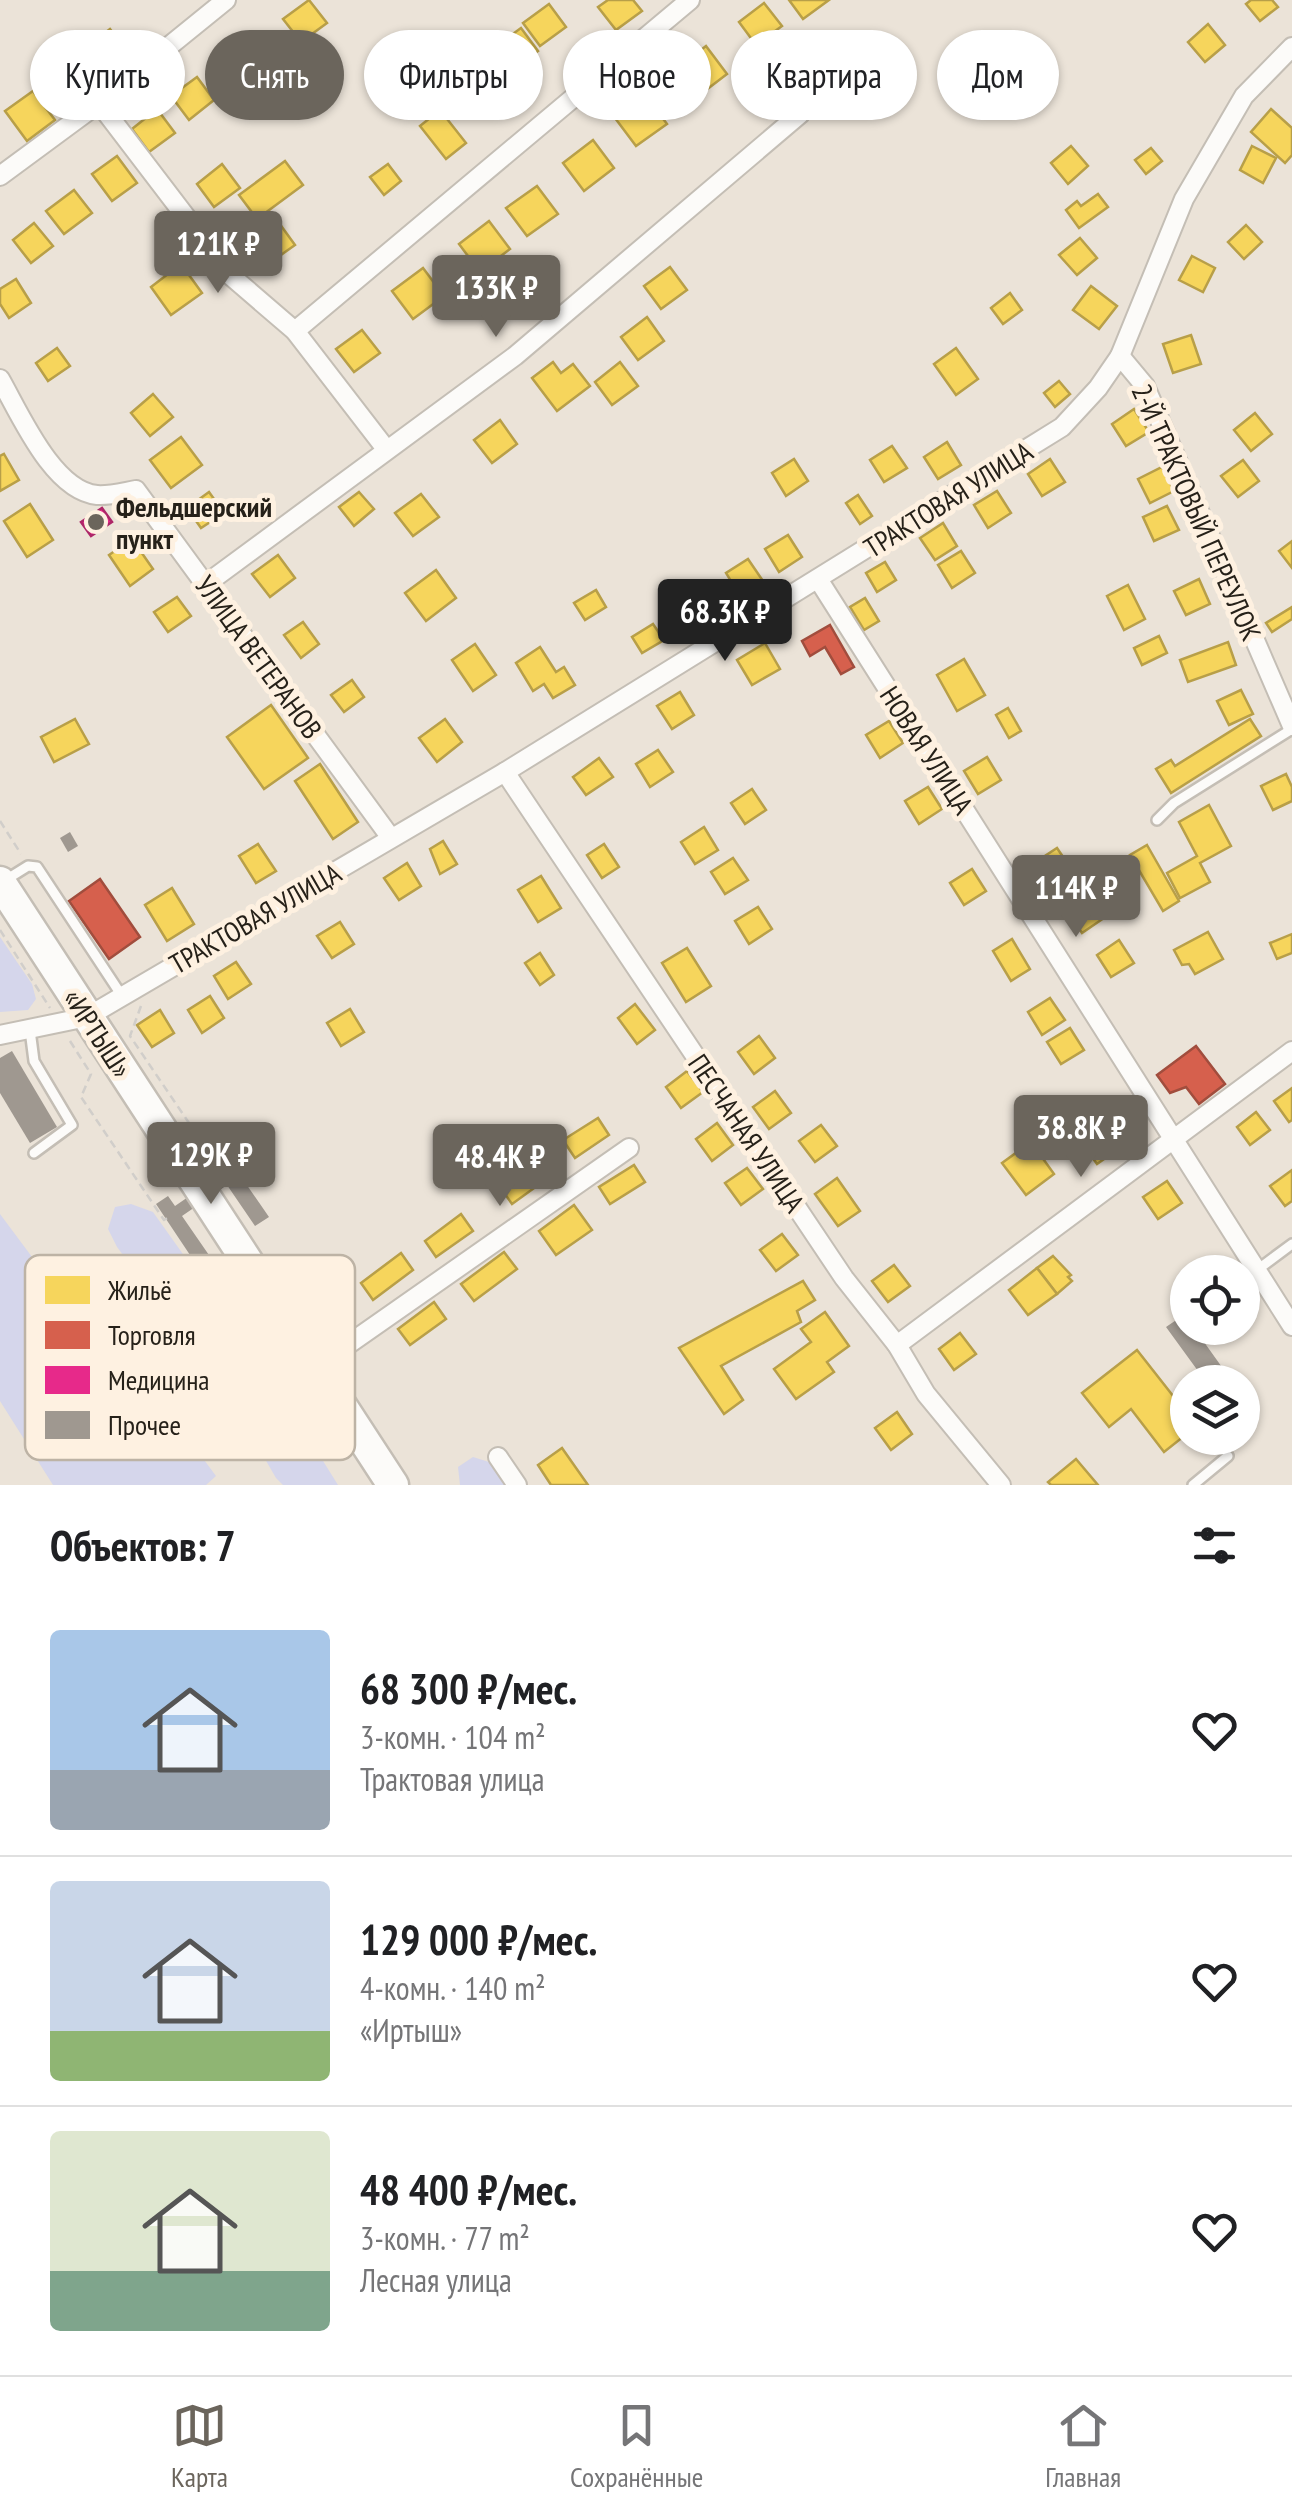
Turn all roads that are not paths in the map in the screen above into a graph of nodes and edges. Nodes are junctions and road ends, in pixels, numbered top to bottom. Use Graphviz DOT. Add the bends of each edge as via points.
graph roads {
  1 [pos="226,0"];
  2 [pos="690,0"];
  3 [pos="185,34"];
  4 [pos="1292,47"];
  5 [pos="77,120"];
  6 [pos="111,120"];
  7 [pos="793,120"];
  8 [pos="0,176"];
  9 [pos="295,331"];
  10 [pos="1120,356"];
  11 [pos="0,379"];
  12 [pos="386,449"];
  13 [pos="818,579"];
  14 [pos="206,584"];
  15 [pos="1292,727"];
  16 [pos="505,772"];
  17 [pos="1157,820"];
  18 [pos="391,838"];
  19 [pos="0,883"];
  20 [pos="122,996"];
  21 [pos="73,1020"];
  22 [pos="30,1030"];
  23 [pos="0,1035"];
  24 [pos="1292,1052"];
  25 [pos="1175,1139"];
  26 [pos="630,1148"];
  27 [pos="34,1152"];
  28 [pos="1292,1244"];
  29 [pos="238,1255"];
  30 [pos="1248,1255"];
  31 [pos="1260,1268"];
  32 [pos="1260,1274"];
  33 [pos="1289,1316"];
  34 [pos="355,1340"];
  35 [pos="897,1345"];
  36 [pos="355,1427"];
  37 [pos="1228,1456"];
  38 [pos="498,1458"];
  39 [pos="393,1485"];
  40 [pos="517,1485"];
  41 [pos="1001,1485"];
  42 [pos="1193,1485"];
  1 -- 3 [label="street"];
  2 -- 9 [label="street"];
  4 -- 10 [label="street, ТРАКТОВАЯ УЛИЦА" via="1244,96 1184,199"];
  5 -- 8 [label="street"];
  6 -- 9 [label="street" via="231,276"];
  7 -- 12 [label="street" via="514,356"];
  9 -- 12 [label="street"];
  10 -- 13 [label="street, ТРАКТОВАЯ УЛИЦА" via="1062,427"];
  10 -- 15 [label="street, 2-Й ТРАКТОВЫЙ ПЕРЕУЛОК" via="1145,386"];
  11 -- 14 [label="street, УЛИЦА ВЕТЕРАНОВ" via="51,465 71,486 96,495 136,490"];
  12 -- 14 [label="street"];
  13 -- 16 [label="street, ТРАКТОВАЯ УЛИЦА"];
  13 -- 25 [label="street, НОВАЯ УЛИЦА"];
  14 -- 18 [label="street, УЛИЦА ВЕТЕРАНОВ"];
  15 -- 17 [label="lane"];
  16 -- 18 [label="street, ТРАКТОВАЯ УЛИЦА"];
  16 -- 35 [label="street, ПЕСЧАНАЯ УЛИЦА" via="844,1278"];
  18 -- 20 [label="street, ТРАКТОВАЯ УЛИЦА"];
  19 -- 20 [label="lane" via="37,866"];
  19 -- 21 [label="highway, «ИРТЫШ»"];
  20 -- 21 [label="street, ТРАКТОВАЯ УЛИЦА"];
  21 -- 22 [label="street, ТРАКТОВАЯ УЛИЦА"];
  21 -- 29 [label="highway, «ИРТЫШ»"];
  22 -- 23 [label="street, ТРАКТОВАЯ УЛИЦА"];
  22 -- 27 [label="lane" via="34,1061 72,1125"];
  24 -- 25 [label="street"];
  25 -- 30 [label="street, НОВАЯ УЛИЦА"];
  25 -- 35 [label="street"];
  26 -- 34 [label="street"];
  28 -- 31 [label="lane"];
  32 -- 33 [label="street, НОВАЯ УЛИЦА"];
  35 -- 41 [label="street, ПЕСЧАНАЯ УЛИЦА" via="926,1394"];
  36 -- 39 [label="highway, «ИРТЫШ»"];
  37 -- 42 [label="lane"];
  38 -- 40 [label="street"];
}
